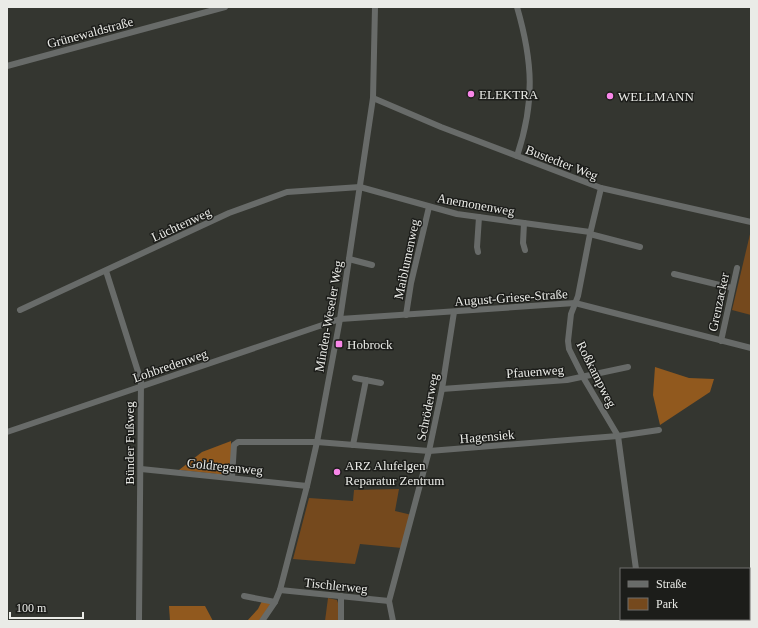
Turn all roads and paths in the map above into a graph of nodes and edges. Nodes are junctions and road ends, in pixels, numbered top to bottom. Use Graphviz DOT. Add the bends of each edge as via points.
graph roads {
  1 [pos="225,7"];
  2 [pos="375,7"];
  3 [pos="517,7"];
  4 [pos="7,66"];
  5 [pos="374,98"];
  6 [pos="517,156"];
  7 [pos="360,187"];
  8 [pos="601,188"];
  9 [pos="429,207"];
  10 [pos="479,217"];
  11 [pos="751,222"];
  12 [pos="524,223"];
  13 [pos="590,233"];
  14 [pos="640,247"];
  15 [pos="525,250"];
  16 [pos="478,252"];
  17 [pos="349,259"];
  18 [pos="372,265"];
  19 [pos="737,268"];
  20 [pos="106,271"];
  21 [pos="674,274"];
  22 [pos="732,288"];
  23 [pos="575,303"];
  24 [pos="20,310"];
  25 [pos="454,312"];
  26 [pos="406,315"];
  27 [pos="340,319"];
  28 [pos="721,341"];
  29 [pos="751,348"];
  30 [pos="628,367"];
  31 [pos="583,377"];
  32 [pos="355,378"];
  33 [pos="366,380"];
  34 [pos="381,383"];
  35 [pos="140,387"];
  36 [pos="442,389"];
  37 [pos="659,430"];
  38 [pos="7,432"];
  39 [pos="618,436"];
  40 [pos="317,442"];
  41 [pos="353,445"];
  42 [pos="429,451"];
  43 [pos="141,469"];
  44 [pos="232,478"];
  45 [pos="307,486"];
  46 [pos="636,568"];
  47 [pos="280,590"];
  48 [pos="244,596"];
  49 [pos="342,596"];
  50 [pos="389,601"];
  51 [pos="275,602"];
  52 [pos="139,621"];
  53 [pos="262,621"];
  54 [pos="341,621"];
  55 [pos="393,621"];
  1 -- 4 [label="street, Grünewaldstraße"];
  2 -- 5 [label="street, Minden-Weseler Weg"];
  3 -- 6 [label="street" via="528,48 530,70 525,133"];
  5 -- 6 [label="street, Bustedter Weg"];
  5 -- 7 [label="street, Minden-Weseler Weg"];
  6 -- 8 [label="street, Bustedter Weg"];
  7 -- 9 [label="street, Anemonenweg"];
  7 -- 17 [label="street, Minden-Weseler Weg"];
  7 -- 20 [label="street, Lüchtenweg" via="287,192 229,213"];
  8 -- 11 [label="street, Bustedter Weg"];
  8 -- 13 [label="street, Roßkampweg"];
  9 -- 10 [label="street, Anemonenweg"];
  9 -- 26 [label="street, Maiblumenweg"];
  10 -- 12 [label="street, Anemonenweg"];
  10 -- 16 [label="street"];
  12 -- 13 [label="street, Anemonenweg"];
  12 -- 15 [label="street"];
  13 -- 14 [label="street, Anemonenweg"];
  13 -- 23 [label="street, Roßkampweg"];
  17 -- 18 [label="street"];
  17 -- 27 [label="street, Minden-Weseler Weg"];
  19 -- 22 [label="street, Grenzacker"];
  20 -- 24 [label="street, Lüchtenweg"];
  20 -- 35 [label="street, Bünder Fußweg" via="141,381"];
  21 -- 22 [label="street"];
  22 -- 28 [label="street, Grenzacker"];
  23 -- 25 [label="street, August-Griese-Straße"];
  23 -- 28 [label="street, August-Griese-Straße"];
  23 -- 31 [label="street, Roßkampweg" via="570,314 568,341 569,349"];
  25 -- 26 [label="street, August-Griese-Straße"];
  25 -- 36 [label="street, Schröderweg"];
  26 -- 27 [label="street, August-Griese-Straße"];
  27 -- 35 [label="street, Lohbredenweg"];
  27 -- 40 [label="street, Minden-Weseler Weg"];
  28 -- 29 [label="street, August-Griese-Straße"];
  30 -- 31 [label="street, Pfauenweg"];
  31 -- 36 [label="street, Pfauenweg"];
  31 -- 39 [label="street, Roßkampweg"];
  32 -- 33 [label="street"];
  33 -- 34 [label="street"];
  33 -- 41 [label="street"];
  35 -- 38 [label="street, Lohbredenweg"];
  35 -- 43 [label="street, Bünder Fußweg"];
  36 -- 42 [label="street, Schröderweg"];
  37 -- 39 [label="street, Hagensiek"];
  39 -- 42 [label="street, Hagensiek"];
  39 -- 46 [label="street, Roßkampweg"];
  40 -- 41 [label="street, Hagensiek"];
  40 -- 44 [label="street, Hagensiek" via="238,442 234,445"];
  40 -- 45 [label="street, Minden-Weseler Weg"];
  41 -- 42 [label="street, Hagensiek"];
  42 -- 50 [label="street, Schröderweg"];
  43 -- 44 [label="street, Goldregenweg"];
  43 -- 52 [label="street, Bünder Fußweg"];
  44 -- 45 [label="street, Goldregenweg"];
  45 -- 47 [label="street, Minden-Weseler Weg"];
  47 -- 49 [label="street, Tischlerweg"];
  47 -- 51 [label="street, Minden-Weseler Weg"];
  48 -- 51 [label="street"];
  49 -- 50 [label="street, Tischlerweg"];
  49 -- 54 [label="street"];
  50 -- 55 [label="street, Schröderweg"];
  51 -- 53 [label="street, Minden-Weseler Weg"];
}
